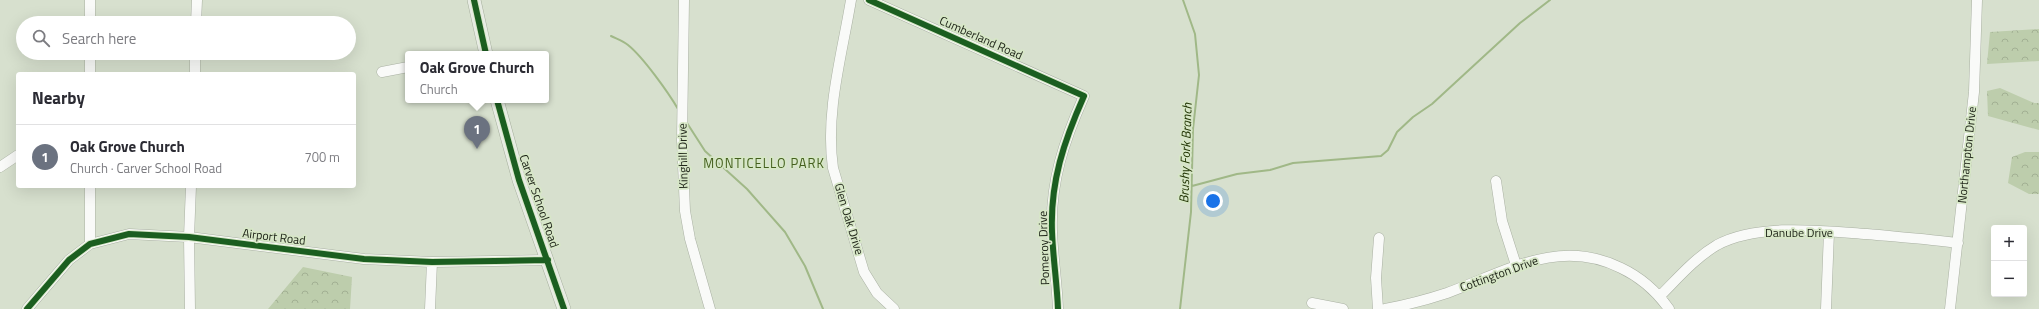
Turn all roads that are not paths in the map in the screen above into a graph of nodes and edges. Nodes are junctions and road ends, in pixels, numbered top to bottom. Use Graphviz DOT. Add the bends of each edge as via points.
graph roads {
  1 [pos="90,0"];
  2 [pos="197,0"];
  3 [pos="474,0"];
  4 [pos="684,0"];
  5 [pos="852,0"];
  6 [pos="869,0"];
  7 [pos="1977,0"];
  8 [pos="90,16"];
  9 [pos="196,16"];
  10 [pos="485,51"];
  11 [pos="90,60"];
  12 [pos="195,60"];
  13 [pos="405,68"];
  14 [pos="90,72"];
  15 [pos="195,72"];
  16 [pos="382,72"];
  17 [pos="1084,96"];
  18 [pos="498,103"];
  19 [pos="16,156"];
  20 [pos="0,167"];
  21 [pos="1496,181"];
  22 [pos="90,188"];
  23 [pos="191,188"];
  24 [pos="1829,232"];
  25 [pos="189,237"];
  26 [pos="1379,238"];
  27 [pos="1958,242"];
  28 [pos="90,244"];
  29 [pos="548,260"];
  30 [pos="432,262"];
  31 [pos="1516,265"];
  32 [pos="1660,296"];
  33 [pos="1312,303"];
  34 [pos="27,309"];
  35 [pos="190,309"];
  36 [pos="430,309"];
  37 [pos="564,309"];
  38 [pos="710,309"];
  39 [pos="894,309"];
  40 [pos="1058,309"];
  41 [pos="1343,309"];
  42 [pos="1378,309"];
  43 [pos="1385,309"];
  44 [pos="1669,309"];
  45 [pos="1826,309"];
  46 [pos="1950,309"];
  1 -- 8 [label="street"];
  2 -- 9 [label="street"];
  3 -- 10 [label="main road"];
  4 -- 38 [label="street, Kinghill Drive" via="682,140 685,211 690,239"];
  5 -- 39 [label="street, Glen Oak Drive" via="832,107 833,168 864,272 877,293"];
  6 -- 17 [label="street, Cumberland Road"];
  7 -- 27 [label="street, Northampton Drive" via="1974,92"];
  11 -- 14 [label="street"];
  12 -- 15 [label="street"];
  13 -- 16 [label="street"];
  17 -- 40 [label="street, Pomeroy Drive" via="1066,136 1055,188 1052,231"];
  18 -- 29 [label="main road, Carver School Road" via="517,173"];
  19 -- 20 [label="street"];
  21 -- 31 [label="street" via="1502,221"];
  22 -- 28 [label="street"];
  23 -- 25 [label="street"];
  24 -- 27 [label="street, Danube Drive"];
  24 -- 32 [label="street, Danube Drive" via="1757,233 1732,238 1704,254"];
  24 -- 45 [label="street"];
  25 -- 28 [label="street, Airport Road" via="129,234"];
  25 -- 30 [label="street, Airport Road" via="364,259"];
  25 -- 35 [label="street"];
  26 -- 42 [label="street" via="1376,278"];
  27 -- 46 [label="street, Northampton Drive"];
  28 -- 34 [label="street, Airport Road" via="70,260"];
  29 -- 30 [label="street, Airport Road"];
  29 -- 37 [label="main road, Carver School Road"];
  30 -- 36 [label="street"];
  31 -- 32 [label="street, Cottington Drive" via="1554,256 1586,256 1628,271"];
  31 -- 43 [label="street, Cottington Drive" via="1447,292"];
  32 -- 44 [label="street, Cottington Drive"];
  33 -- 41 [label="street"];
}
